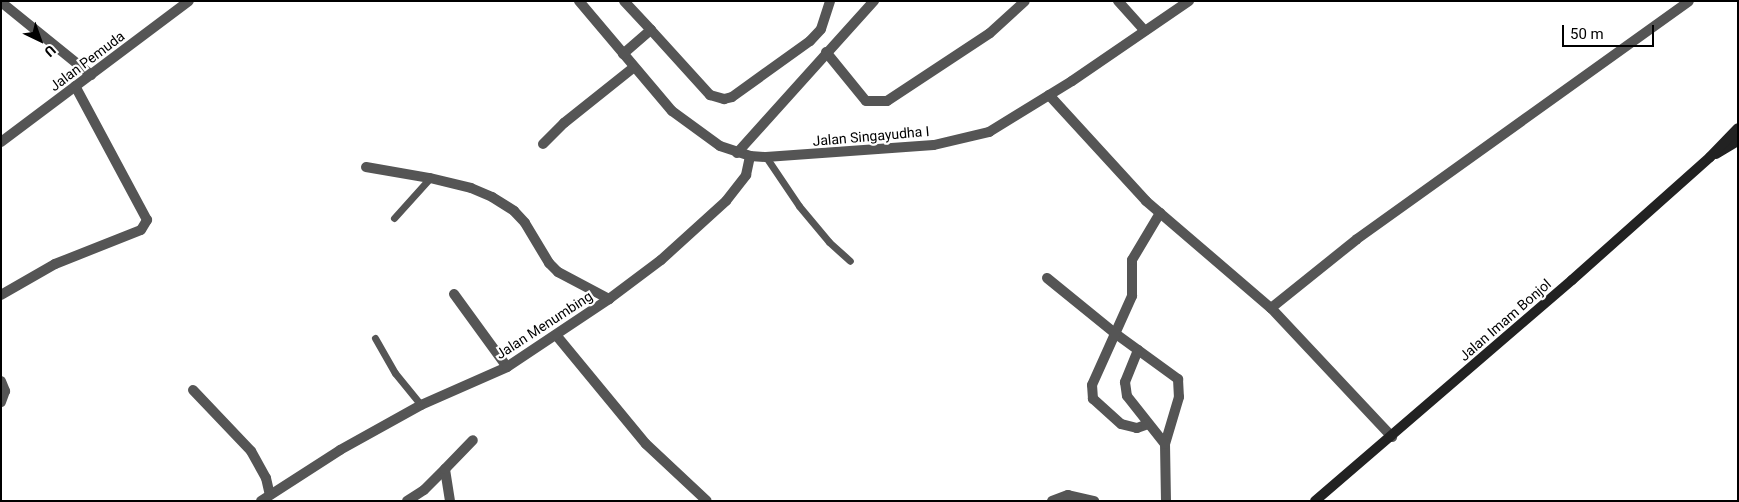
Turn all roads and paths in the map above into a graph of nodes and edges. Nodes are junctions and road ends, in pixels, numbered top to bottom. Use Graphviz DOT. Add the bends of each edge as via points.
graph roads {
  1 [pos="189,1"];
  2 [pos="579,1"];
  3 [pos="624,1"];
  4 [pos="830,1"];
  5 [pos="874,1"];
  6 [pos="1025,1"];
  7 [pos="1118,1"];
  8 [pos="1189,1"];
  9 [pos="1689,1"];
  10 [pos="9,4"];
  11 [pos="651,30"];
  12 [pos="1145,31"];
  13 [pos="826,52"];
  14 [pos="623,54"];
  15 [pos="633,68"];
  16 [pos="91,76"];
  17 [pos="75,86"];
  18 [pos="1049,95"];
  19 [pos="1738,128"];
  20 [pos="1738,141"];
  21 [pos="1,142"];
  22 [pos="543,144"];
  23 [pos="737,153"];
  24 [pos="750,156"];
  25 [pos="766,157"];
  26 [pos="1710,157"];
  27 [pos="366,167"];
  28 [pos="430,178"];
  29 [pos="1160,213"];
  30 [pos="394,218"];
  31 [pos="850,261"];
  32 [pos="1047,278"];
  33 [pos="454,294"];
  34 [pos="1,295"];
  35 [pos="609,299"];
  36 [pos="1271,308"];
  37 [pos="556,334"];
  38 [pos="1116,334"];
  39 [pos="375,338"];
  40 [pos="1138,350"];
  41 [pos="507,367"];
  42 [pos="1,381"];
  43 [pos="193,390"];
  44 [pos="1,402"];
  45 [pos="421,405"];
  46 [pos="1148,424"];
  47 [pos="1392,437"];
  48 [pos="473,440"];
  49 [pos="1165,444"];
  50 [pos="444,469"];
  51 [pos="270,495"];
  52 [pos="261,501"];
  53 [pos="407,501"];
  54 [pos="450,501"];
  55 [pos="707,501"];
  56 [pos="1052,501"];
  57 [pos="1094,501"];
  58 [pos="1166,501"];
  59 [pos="1315,501"];
  1 -- 16 [label="street, Jalan Pemuda"];
  2 -- 14 [label="street, Jalan Singayudha I"];
  3 -- 11 [label="street"];
  4 -- 11 [label="street" via="821,29 810,41 732,97 724,99 710,95"];
  5 -- 13 [label="street"];
  6 -- 13 [label="street" via="990,33 887,100 866,101"];
  7 -- 12 [label="street"];
  8 -- 12 [label="street, Jalan Singayudha I"];
  9 -- 36 [label="street" via="1357,239"];
  10 -- 16 [label="street"];
  11 -- 14 [label="street"];
  12 -- 18 [label="street, Jalan Singayudha I"];
  13 -- 23 [label="street"];
  14 -- 15 [label="street, Jalan Singayudha I"];
  15 -- 22 [label="street"];
  15 -- 23 [label="street, Jalan Singayudha I" via="672,111 705,137"];
  16 -- 17 [label="street, Jalan Pemuda"];
  17 -- 21 [label="street, Jalan Pemuda"];
  17 -- 34 [label="street" via="148,220 141,230 55,264"];
  18 -- 25 [label="street, Jalan Singayudha I" via="1012,120 967,139 876,151"];
  18 -- 29 [label="street"];
  19 -- 26 [label="main road, Jalan Imam Bonjol"];
  20 -- 26 [label="main road, Jalan Imam Bonjol"];
  23 -- 24 [label="street, Jalan Singayudha I"];
  24 -- 25 [label="street, Jalan Singayudha I"];
  24 -- 35 [label="street, Jalan Menumbing" via="746,174 726,201 662,260"];
  25 -- 31 [label="lane" via="799,206"];
  26 -- 47 [label="main road, Jalan Imam Bonjol"];
  27 -- 28 [label="street"];
  28 -- 30 [label="lane"];
  28 -- 35 [label="street" via="471,188 514,211 558,272"];
  29 -- 36 [label="street"];
  29 -- 38 [label="street" via="1132,260 1132,296"];
  32 -- 38 [label="street"];
  33 -- 41 [label="street"];
  35 -- 37 [label="street, Jalan Menumbing"];
  36 -- 47 [label="street"];
  37 -- 41 [label="street, Jalan Menumbing"];
  37 -- 55 [label="street" via="646,444"];
  38 -- 40 [label="street"];
  38 -- 46 [label="street" via="1092,385 1094,399 1107,414 1128,428"];
  39 -- 45 [label="lane" via="395,373"];
  40 -- 46 [label="street" via="1126,382 1127,396"];
  40 -- 49 [label="street" via="1174,375 1181,387"];
  41 -- 45 [label="street, Jalan Menumbing"];
  42 -- 44 [label="street" via="5,391"];
  43 -- 51 [label="street" via="251,451 266,478"];
  45 -- 51 [label="street, Jalan Menumbing" via="340,450"];
  46 -- 49 [label="street"];
  47 -- 59 [label="main road, Jalan Imam Bonjol"];
  48 -- 50 [label="street"];
  49 -- 58 [label="street"];
  50 -- 53 [label="street" via="424,490"];
  50 -- 54 [label="street"];
  51 -- 52 [label="street, Jalan Menumbing"];
  56 -- 57 [label="street" via="1068,495"];
}
